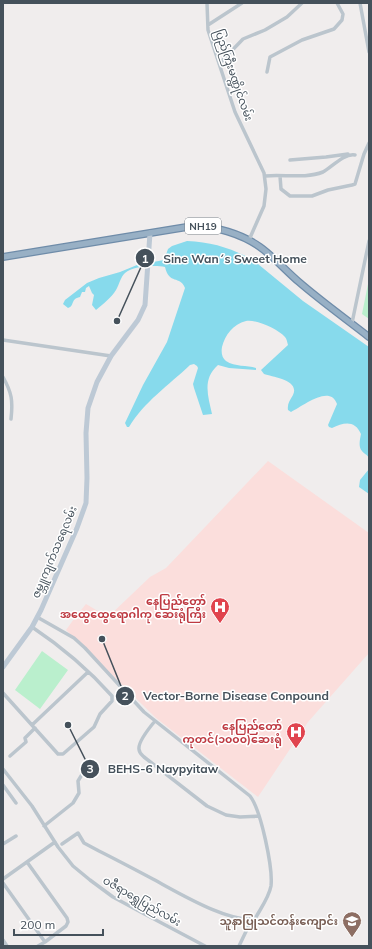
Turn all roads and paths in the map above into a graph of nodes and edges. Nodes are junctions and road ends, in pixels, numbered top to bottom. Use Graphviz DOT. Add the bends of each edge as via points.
graph roads {
  1 [pos="207,3"];
  2 [pos="242,3"];
  3 [pos="300,3"];
  4 [pos="337,3"];
  5 [pos="360,3"];
  6 [pos="208,25"];
  7 [pos="369,52"];
  8 [pos="220,63"];
  9 [pos="267,72"];
  10 [pos="369,143"];
  11 [pos="355,155"];
  12 [pos="290,160"];
  13 [pos="361,163"];
  14 [pos="265,176"];
  15 [pos="280,176"];
  16 [pos="150,233"];
  17 [pos="249,240"];
  18 [pos="369,241"];
  19 [pos="3,256"];
  20 [pos="352,323"];
  21 [pos="369,337"];
  22 [pos="3,340"];
  23 [pos="111,356"];
  24 [pos="3,377"];
  25 [pos="11,419"];
  26 [pos="37,617"];
  27 [pos="32,627"];
  28 [pos="3,668"];
  29 [pos="88,672"];
  30 [pos="3,693"];
  31 [pos="155,721"];
  32 [pos="33,727"];
  33 [pos="10,756"];
  34 [pos="86,768"];
  35 [pos="3,769"];
  36 [pos="3,785"];
  37 [pos="16,803"];
  38 [pos="259,816"];
  39 [pos="44,826"];
  40 [pos="16,836"];
  41 [pos="55,842"];
  42 [pos="3,844"];
  43 [pos="62,844"];
  44 [pos="27,862"];
  45 [pos="3,879"];
  46 [pos="3,883"];
  47 [pos="252,919"];
  48 [pos="3,940"];
  49 [pos="45,942"];
  50 [pos="7,946"];
  51 [pos="38,946"];
  52 [pos="205,946"];
  53 [pos="240,946"];
  1 -- 6 [label="street, ပြည်ကြီးမဏ္ဍိုင်လမ်း"];
  2 -- 6 [label="street"];
  3 -- 8 [label="street" via="287,17 243,39"];
  4 -- 9 [label="street" via="343,14 342,20 334,28 302,40 270,57"];
  5 -- 7 [label="street"];
  6 -- 8 [label="street, ပြည်ကြီးမဏ္ဍိုင်လမ်း"];
  8 -- 14 [label="street, ပြည်ကြီးမဏ္ဍိုင်လမ်း" via="235,112"];
  10 -- 13 [label="street"];
  11 -- 12 [label="street"];
  11 -- 13 [label="street"];
  11 -- 15 [label="street" via="347,156 317,174"];
  13 -- 15 [label="street" via="355,184 312,196 290,196 281,189"];
  14 -- 15 [label="street"];
  14 -- 17 [label="street, ပြည်ကြီးမဏ္ဍိုင်လမ်း" via="264,206"];
  16 -- 17 [label="highway, NH19" via="204,226"];
  16 -- 19 [label="highway, NH19"];
  16 -- 23 [label="main road, ဇမ္ဘူကျက်သရေလမ်း" via="145,305 138,320"];
  17 -- 20 [label="highway, NH19"];
  18 -- 20 [label="street"];
  20 -- 21 [label="highway, NH19"];
  22 -- 23 [label="street"];
  23 -- 26 [label="main road, ဇမ္ဘူကျက်သရေလမ်း" via="97,382 88,408 86,503"];
  24 -- 25 [label="street" via="11,394"];
  26 -- 27 [label="main road, ဇမ္ဘူကျက်သရေလမ်း"];
  26 -- 31 [label="street" via="74,638"];
  27 -- 28 [label="main road, ဇမ္ဘူကျက်သရေလမ်း"];
  27 -- 29 [label="street" via="56,643"];
  29 -- 32 [label="street"];
  29 -- 32 [label="street" via="112,696 112,701 100,714 94,727 63,754 58,754"];
  30 -- 32 [label="street"];
  31 -- 38 [label="street" via="250,796"];
  31 -- 38 [label="street" via="138,748 144,757 207,806 226,815"];
  32 -- 33 [label="street" via="25,738 26,742"];
  34 -- 39 [label="street" via="78,781 79,793 73,803"];
  35 -- 39 [label="street, ဝဇီရာရွှေပြည်လမ်း"];
  36 -- 37 [label="street"];
  38 -- 47 [label="street" via="271,879 270,888 256,917"];
  39 -- 41 [label="street, ဝဇီရာရွှေပြည်လမ်း"];
  40 -- 42 [label="street"];
  41 -- 44 [label="street"];
  41 -- 52 [label="street, ဝဇီရာရွှေပြည်လမ်း" via="73,866 90,880 137,910"];
  43 -- 47 [label="street" via="78,833 84,843 209,908 240,918"];
  44 -- 45 [label="street"];
  44 -- 49 [label="street" via="68,922"];
  46 -- 49 [label="street"];
  47 -- 53 [label="street"];
  48 -- 50 [label="street"];
  49 -- 51 [label="street"];
}
